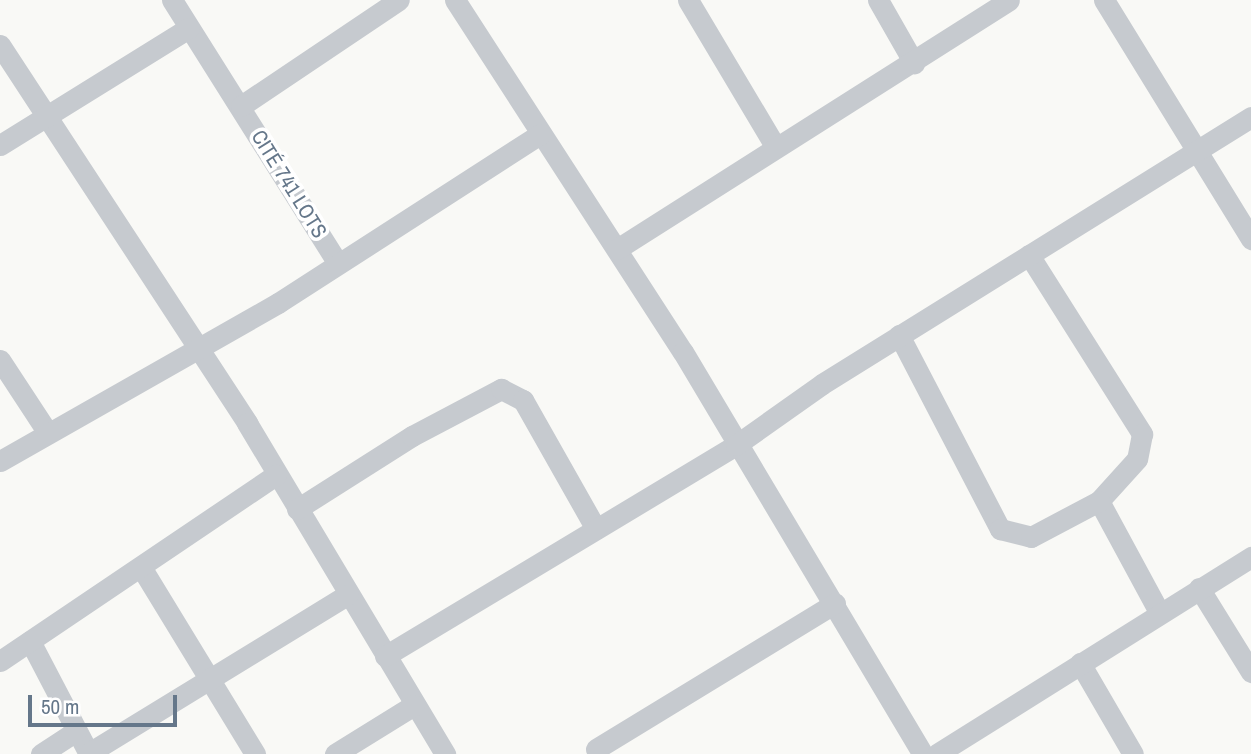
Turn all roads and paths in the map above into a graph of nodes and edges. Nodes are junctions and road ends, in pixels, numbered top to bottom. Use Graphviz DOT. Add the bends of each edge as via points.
graph roads {
  1 [pos="172,0"];
  2 [pos="399,0"];
  3 [pos="455,0"];
  4 [pos="688,0"];
  5 [pos="878,0"];
  6 [pos="1009,0"];
  7 [pos="1104,0"];
  8 [pos="189,28"];
  9 [pos="0,45"];
  10 [pos="914,63"];
  11 [pos="241,106"];
  12 [pos="1251,117"];
  13 [pos="46,118"];
  14 [pos="540,134"];
  15 [pos="0,145"];
  16 [pos="775,146"];
  17 [pos="1200,148"];
  18 [pos="1251,239"];
  19 [pos="617,249"];
  20 [pos="1029,255"];
  21 [pos="337,262"];
  22 [pos="899,335"];
  23 [pos="196,344"];
  24 [pos="0,360"];
  25 [pos="48,433"];
  26 [pos="736,445"];
  27 [pos="0,461"];
  28 [pos="276,475"];
  29 [pos="1099,502"];
  30 [pos="297,509"];
  31 [pos="596,529"];
  32 [pos="1251,557"];
  33 [pos="141,567"];
  34 [pos="1199,588"];
  35 [pos="346,595"];
  36 [pos="835,603"];
  37 [pos="1159,612"];
  38 [pos="30,641"];
  39 [pos="385,656"];
  40 [pos="0,661"];
  41 [pos="1080,663"];
  42 [pos="1251,672"];
  43 [pos="209,679"];
  44 [pos="414,705"];
  45 [pos="76,731"];
  46 [pos="596,749"];
  47 [pos="41,754"];
  48 [pos="89,754"];
  49 [pos="255,754"];
  50 [pos="335,754"];
  51 [pos="445,754"];
  52 [pos="923,754"];
  53 [pos="937,754"];
  54 [pos="1133,754"];
  1 -- 8 [label="street, CITÉ 741 LOTS"];
  2 -- 11 [label="street"];
  3 -- 14 [label="street"];
  4 -- 16 [label="street"];
  5 -- 10 [label="street"];
  6 -- 10 [label="street"];
  7 -- 17 [label="street"];
  8 -- 11 [label="street, CITÉ 741 LOTS"];
  8 -- 13 [label="street"];
  9 -- 13 [label="street"];
  10 -- 16 [label="street"];
  11 -- 21 [label="street, CITÉ 741 LOTS"];
  12 -- 17 [label="street"];
  13 -- 15 [label="street"];
  13 -- 23 [label="street"];
  14 -- 19 [label="street"];
  14 -- 21 [label="street"];
  16 -- 19 [label="street"];
  17 -- 18 [label="street"];
  17 -- 20 [label="street"];
  19 -- 26 [label="street"];
  20 -- 22 [label="street"];
  20 -- 29 [label="street" via="1142,434 1137,459"];
  21 -- 23 [label="street" via="278,303"];
  22 -- 26 [label="street"];
  22 -- 29 [label="street" via="1000,529 1031,537"];
  23 -- 25 [label="street"];
  23 -- 28 [label="street"];
  24 -- 25 [label="street"];
  25 -- 27 [label="street"];
  26 -- 31 [label="street"];
  26 -- 36 [label="street"];
  28 -- 30 [label="street"];
  28 -- 33 [label="street"];
  29 -- 37 [label="street"];
  30 -- 31 [label="street" via="412,436 501,389 523,400"];
  30 -- 35 [label="street"];
  31 -- 39 [label="street"];
  32 -- 34 [label="street"];
  33 -- 38 [label="street"];
  33 -- 43 [label="street"];
  34 -- 37 [label="street"];
  34 -- 42 [label="street"];
  35 -- 39 [label="street"];
  35 -- 43 [label="street"];
  36 -- 46 [label="street"];
  36 -- 52 [label="street"];
  37 -- 41 [label="street"];
  38 -- 40 [label="street"];
  38 -- 45 [label="street"];
  39 -- 44 [label="street"];
  41 -- 53 [label="street"];
  41 -- 54 [label="street"];
  43 -- 48 [label="street"];
  43 -- 49 [label="street"];
  44 -- 50 [label="street"];
  44 -- 51 [label="street"];
  45 -- 47 [label="street"];
  45 -- 48 [label="street"];
}
